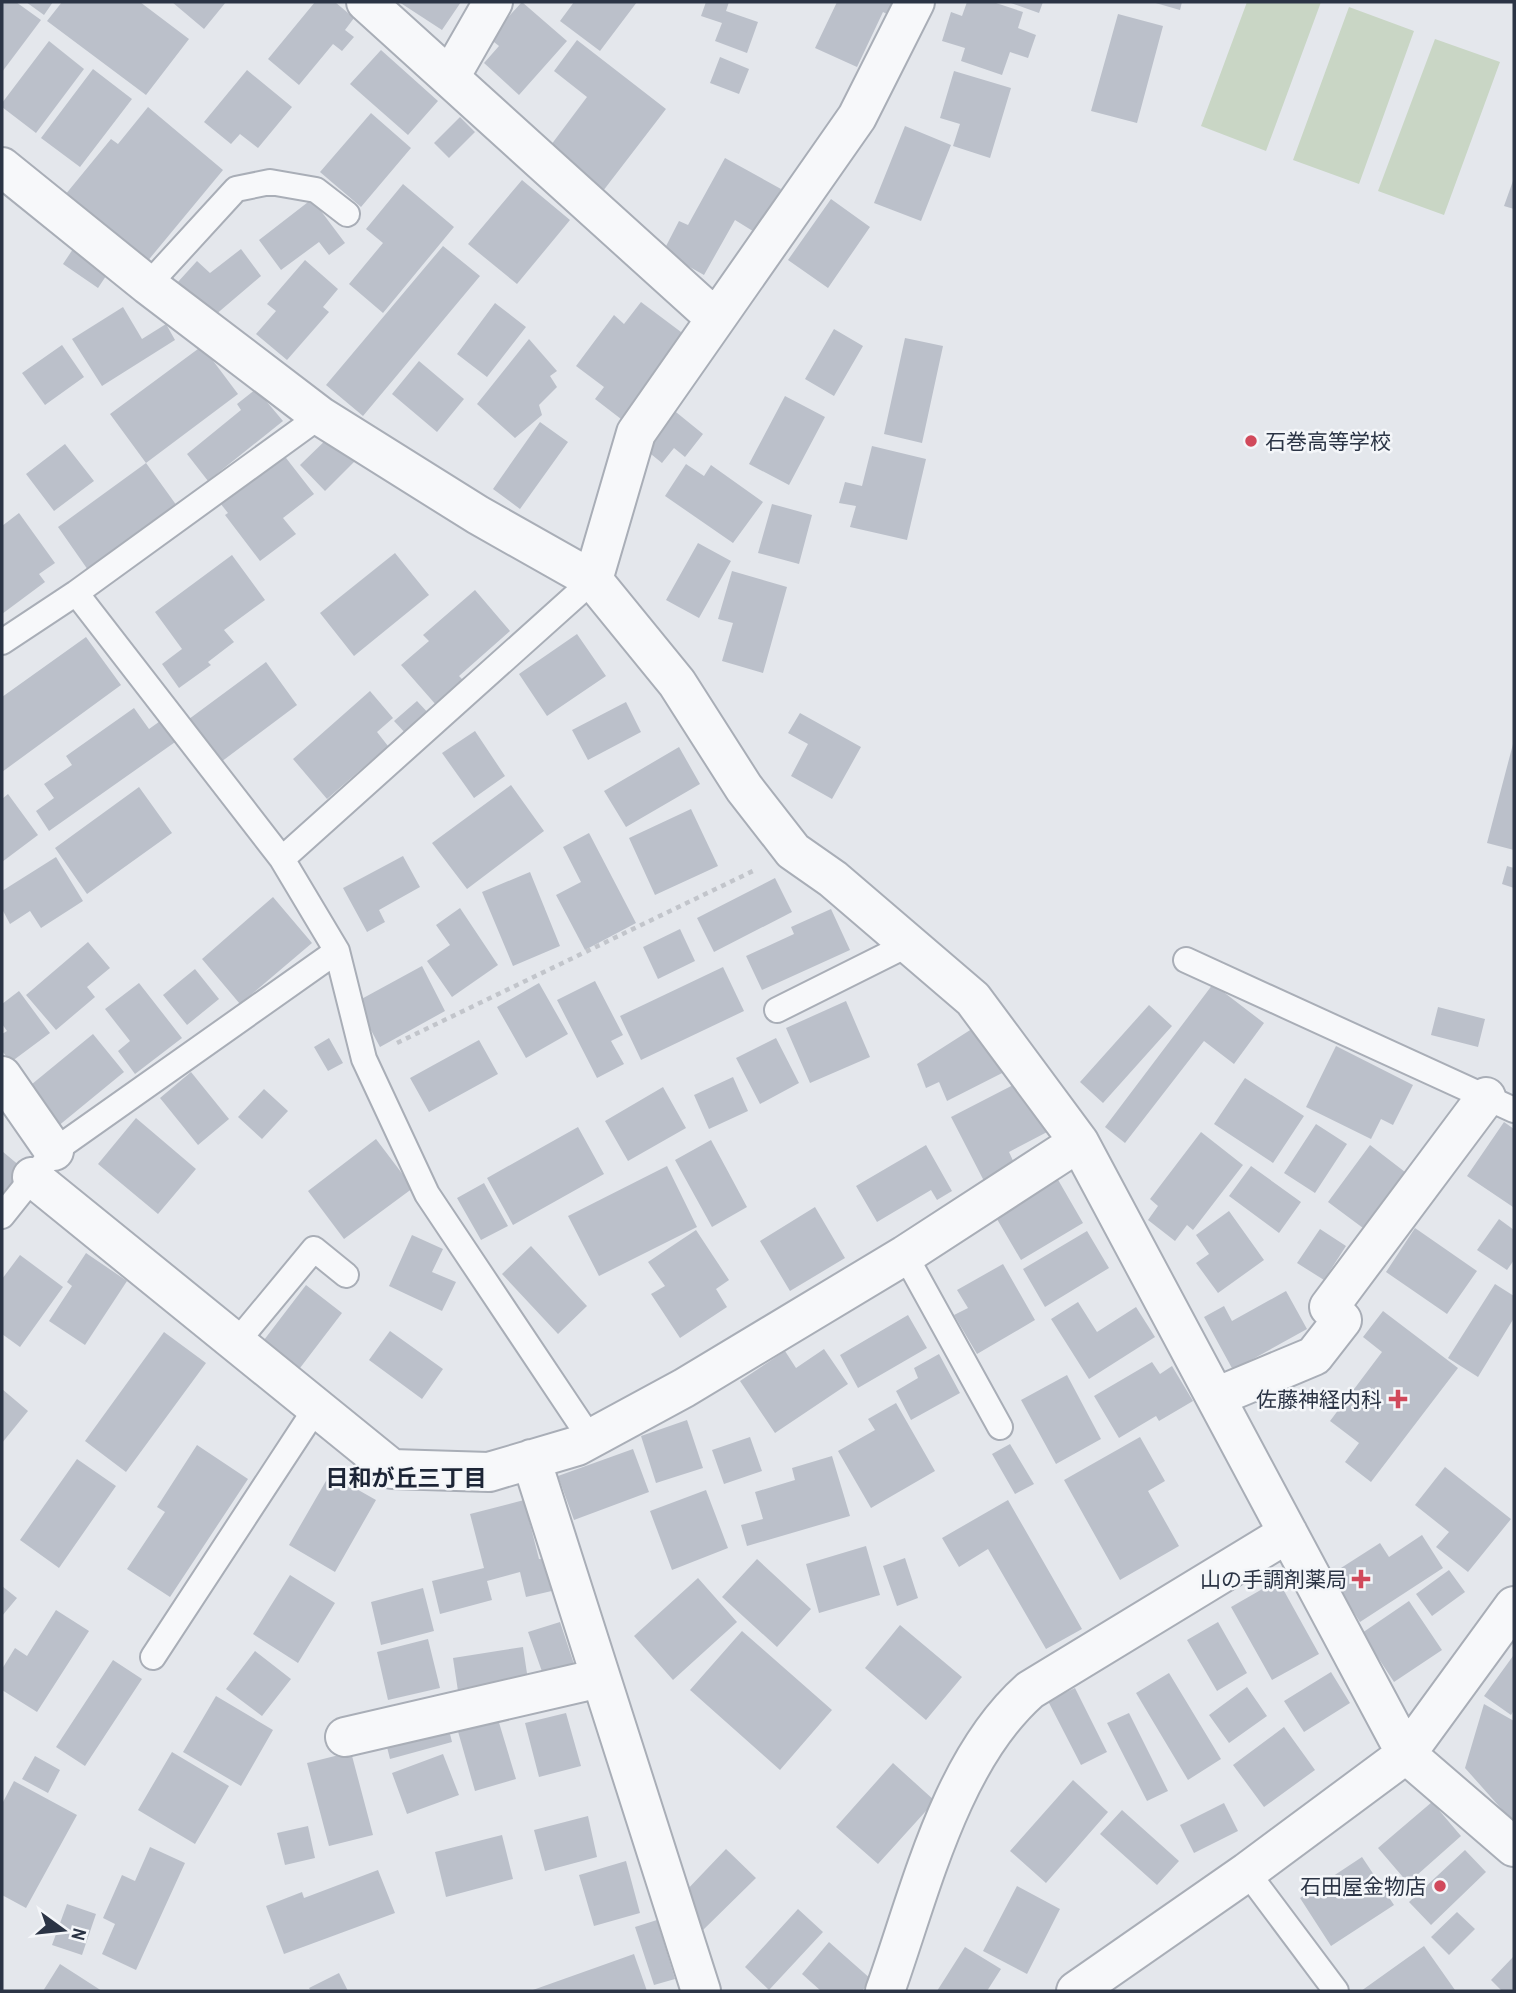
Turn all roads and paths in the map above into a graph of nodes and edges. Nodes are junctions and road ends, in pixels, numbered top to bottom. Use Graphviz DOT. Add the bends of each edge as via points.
graph roads {
  1 [pos="366,2"];
  2 [pos="493,2"];
  3 [pos="915,2"];
  4 [pos="450,76"];
  5 [pos="2,167"];
  6 [pos="347,214"];
  7 [pos="148,285"];
  8 [pos="715,318"];
  9 [pos="320,416"];
  10 [pos="593,580"];
  11 [pos="76,593"];
  12 [pos="2,642"];
  13 [pos="793,851"];
  14 [pos="282,859"];
  15 [pos="909,944"];
  16 [pos="337,951"];
  17 [pos="1186,960"];
  18 [pos="777,1010"];
  19 [pos="364,1059"];
  20 [pos="2,1076"];
  21 [pos="1500,1103"];
  22 [pos="1079,1142"];
  23 [pos="43,1164"];
  24 [pos="2,1216"];
  25 [pos="905,1255"];
  26 [pos="346,1275"];
  27 [pos="236,1343"];
  28 [pos="1216,1397"];
  29 [pos="316,1408"];
  30 [pos="1000,1427"];
  31 [pos="590,1438"];
  32 [pos="531,1459"];
  33 [pos="1288,1533"];
  34 [pos="1514,1606"];
  35 [pos="153,1657"];
  36 [pos="600,1678"];
  37 [pos="345,1737"];
  38 [pos="1406,1754"];
  39 [pos="1514,1847"];
  40 [pos="1247,1872"];
  41 [pos="701,1991"];
  42 [pos="885,1991"];
  43 [pos="1076,1991"];
  44 [pos="1336,1991"];
  1 -- 4 [label="street"];
  2 -- 4 [label="street"];
  3 -- 8 [label="street" via="858,117"];
  4 -- 8 [label="street"];
  5 -- 7 [label="street"];
  6 -- 7 [label="lane" via="316,190 270,182 236,189"];
  7 -- 9 [label="street"];
  8 -- 10 [label="street" via="636,433"];
  9 -- 10 [label="street" via="478,515"];
  9 -- 11 [label="lane"];
  10 -- 13 [label="street" via="677,683 744,788"];
  10 -- 14 [label="lane"];
  11 -- 12 [label="lane"];
  11 -- 14 [label="lane"];
  13 -- 15 [label="street" via="834,879"];
  13 -- 19 [label="path"];
  14 -- 16 [label="lane"];
  15 -- 18 [label="lane"];
  15 -- 22 [label="street" via="972,999"];
  16 -- 19 [label="lane"];
  16 -- 23 [label="lane"];
  17 -- 21 [label="lane"];
  19 -- 31 [label="lane" via="427,1194"];
  20 -- 23 [label="street"];
  21 -- 28 [label="street" via="1329,1307 1342,1320 1314,1356"];
  22 -- 25 [label="street"];
  22 -- 28 [label="street"];
  23 -- 24 [label="lane"];
  23 -- 27 [label="street"];
  25 -- 30 [label="lane"];
  25 -- 31 [label="street" via="684,1388"];
  26 -- 27 [label="lane" via="314,1249"];
  27 -- 29 [label="street"];
  28 -- 33 [label="street"];
  29 -- 32 [label="street" via="392,1469 489,1472"];
  29 -- 35 [label="lane"];
  31 -- 32 [label="street" via="577,1447"];
  32 -- 36 [label="street"];
  33 -- 38 [label="street"];
  33 -- 42 [label="street" via="1030,1690 1012,1706 952,1804"];
  34 -- 38 [label="street"];
  36 -- 37 [label="street"];
  36 -- 41 [label="street"];
  38 -- 39 [label="street"];
  38 -- 40 [label="street"];
  40 -- 43 [label="street"];
  40 -- 44 [label="lane"];
}
